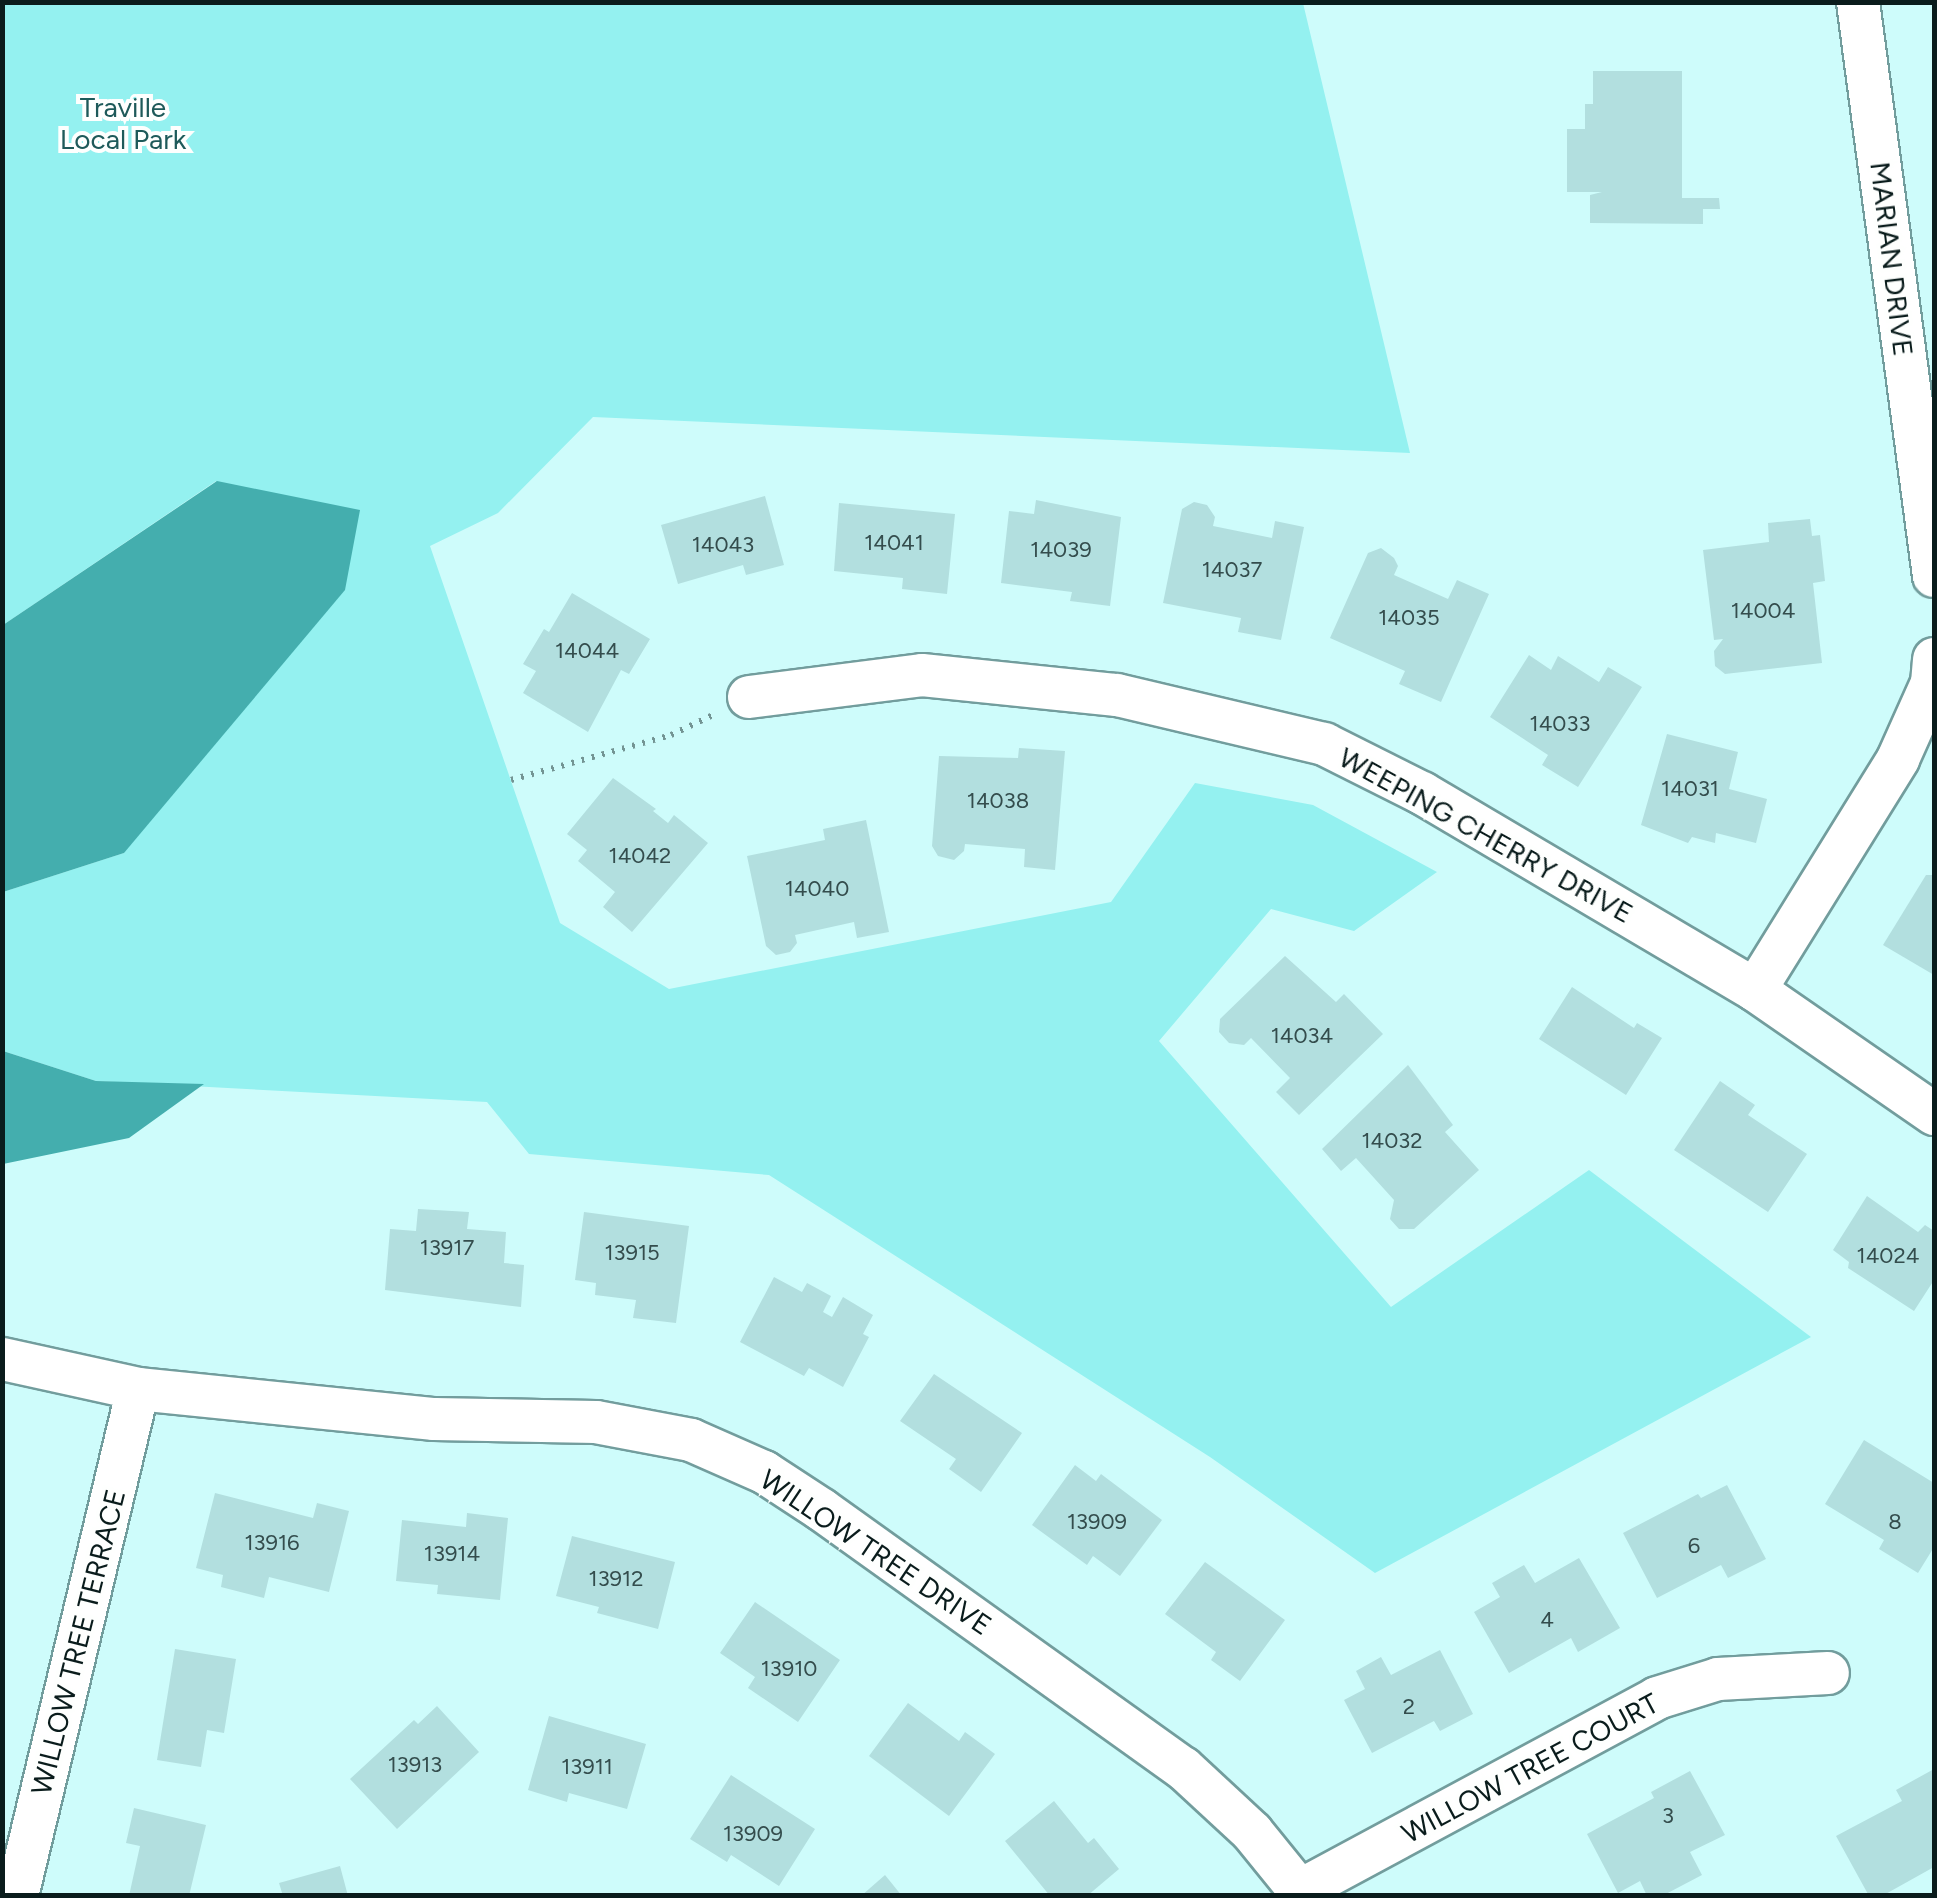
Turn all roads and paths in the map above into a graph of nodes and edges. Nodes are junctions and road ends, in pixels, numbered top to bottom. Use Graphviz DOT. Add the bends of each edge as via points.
graph roads {
  1 [pos="1858,2"];
  2 [pos="1926,460"];
  3 [pos="1934,576"];
  4 [pos="1934,659"];
  5 [pos="749,697"];
  6 [pos="511,780"];
  7 [pos="1756,990"];
  8 [pos="1934,1114"];
  9 [pos="2,1359"];
  10 [pos="138,1389"];
  11 [pos="1828,1673"];
  12 [pos="1302,1893"];
  13 [pos="16,1896"];
  1 -- 2 [label="street, MARIAN DRIVE"];
  2 -- 3 [label="street, MARIAN DRIVE"];
  4 -- 7 [label="street" via="1932,683 1898,759"];
  5 -- 6 [label="path" via="671,735"];
  5 -- 7 [label="street, WEEPING CHERRY DRIVE" via="922,675 1116,695 1324,744 1422,793"];
  7 -- 8 [label="street, WEEPING CHERRY DRIVE"];
  9 -- 10 [label="street, WILLOW TREE DRIVE"];
  10 -- 12 [label="street, WILLOW TREE DRIVE" via="434,1419 596,1422 709,1448 764,1472 822,1510 1183,1768 1252,1832"];
  10 -- 13 [label="street, WILLOW TREE TERRACE"];
  11 -- 12 [label="street, WILLOW TREE COURT" via="1718,1679 1656,1698"];
}
